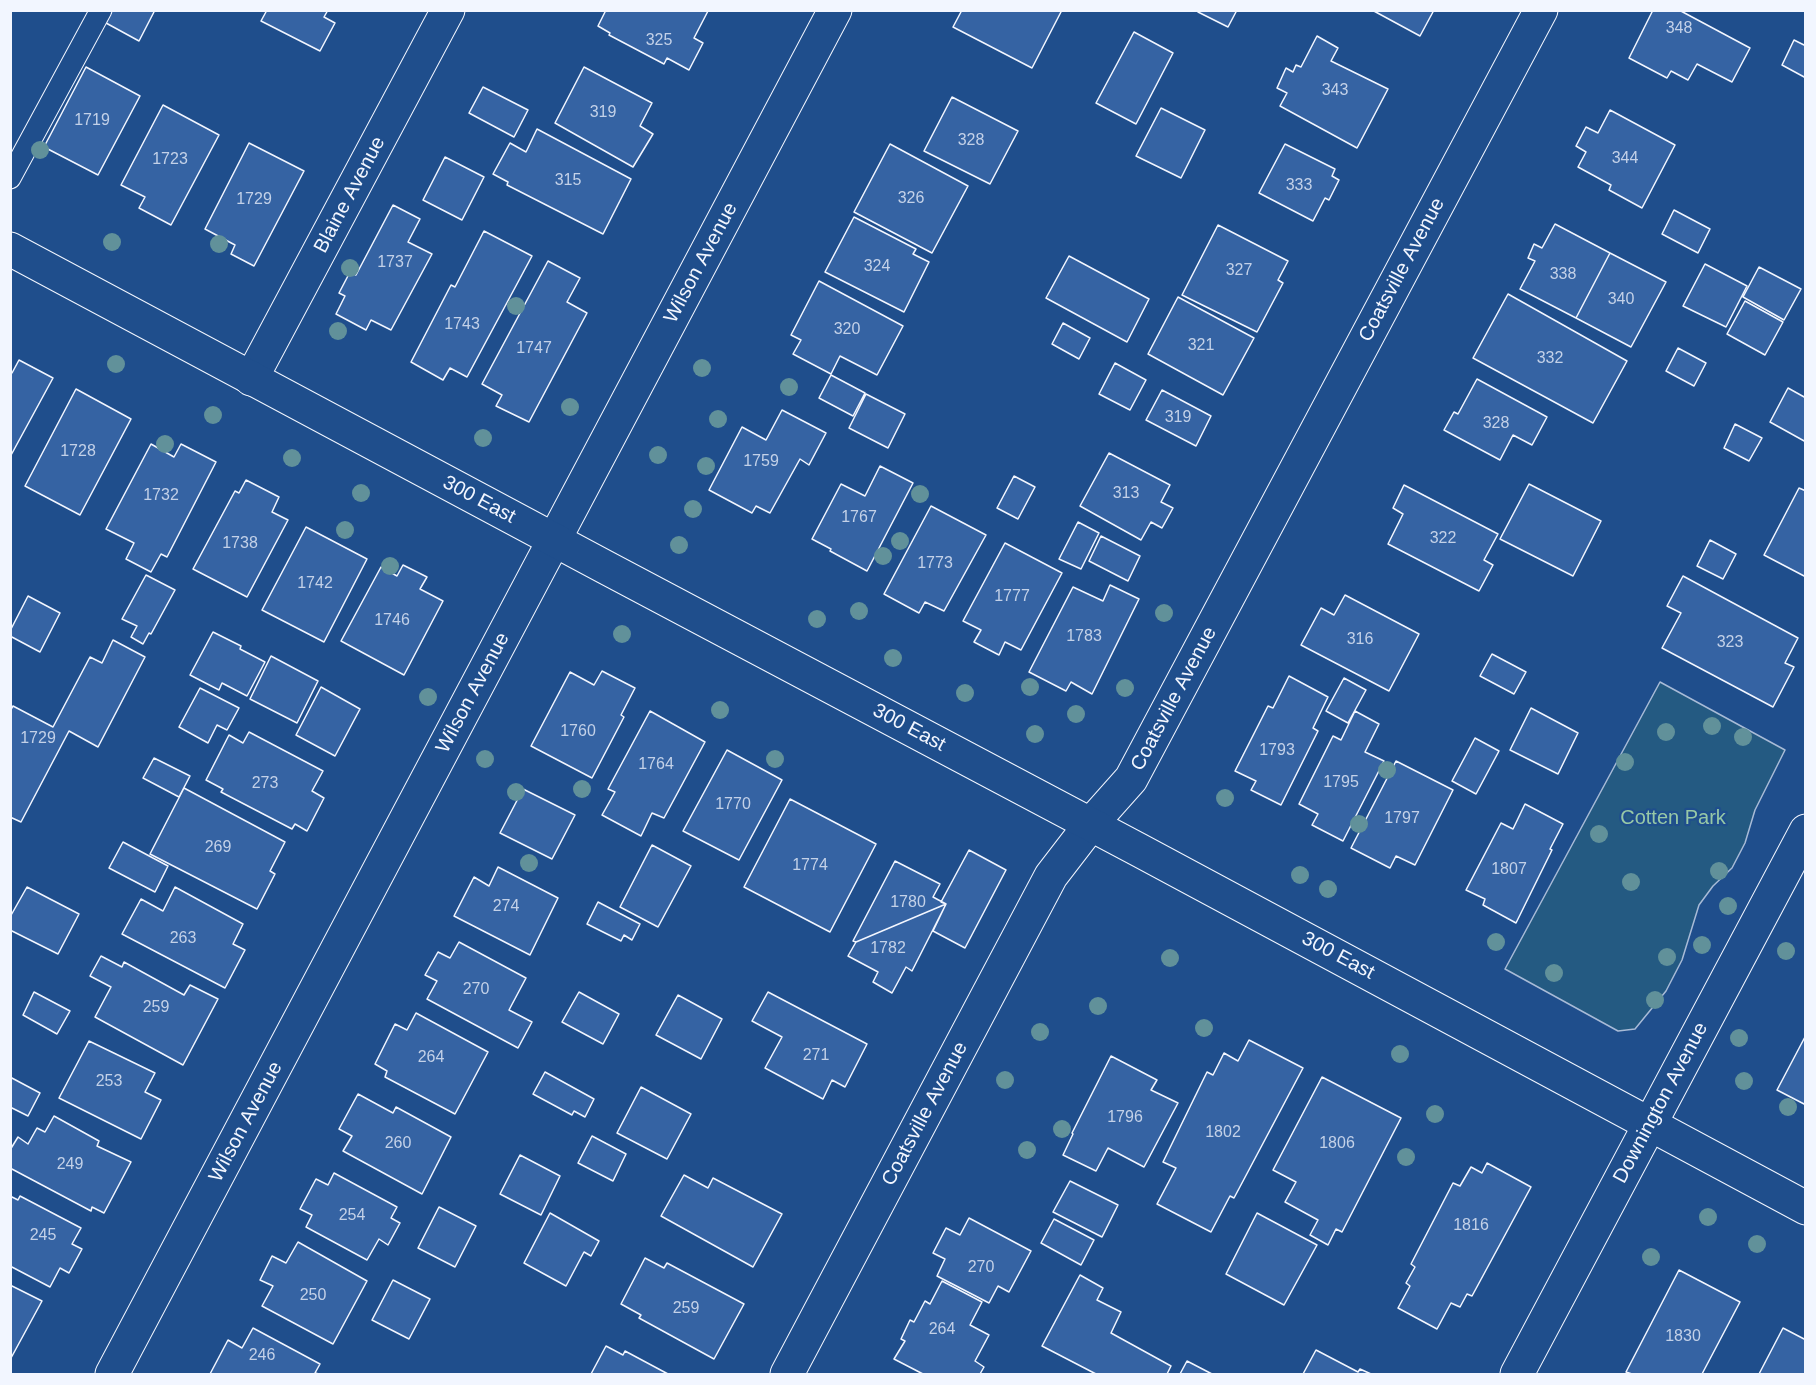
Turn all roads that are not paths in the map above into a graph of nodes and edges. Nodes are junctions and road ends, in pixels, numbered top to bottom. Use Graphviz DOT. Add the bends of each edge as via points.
graph roads {
  1 [pos="101,10"];
  2 [pos="448,10"];
  3 [pos="835,10"];
  4 [pos="1541,10"];
  5 [pos="10,178"];
  6 [pos="10,249"];
  7 [pos="251,379"];
  8 [pos="554,540"];
  9 [pos="1091,824"];
  10 [pos="1806,831"];
  11 [pos="1650,1124"];
  12 [pos="1806,1208"];
  13 [pos="112,1374"];
  14 [pos="787,1374"];
  15 [pos="1517,1374"];
  1 -- 5 [label="lane"];
  2 -- 7 [label="street, Blaine Avenue"];
  3 -- 8 [label="street, Wilson Avenue"];
  4 -- 9 [label="street, Coatsville Avenue" via="1131,779"];
  6 -- 7 [label="street, 300 East"];
  7 -- 8 [label="street, 300 East"];
  8 -- 9 [label="street, 300 East"];
  8 -- 13 [label="street, Wilson Avenue"];
  9 -- 11 [label="street, 300 East"];
  9 -- 14 [label="street, Coatsville Avenue" via="1051,876"];
  10 -- 11 [label="street, Downington Avenue"];
  11 -- 12 [label="street, 300 East"];
  11 -- 15 [label="street, Downington Avenue"];
}
